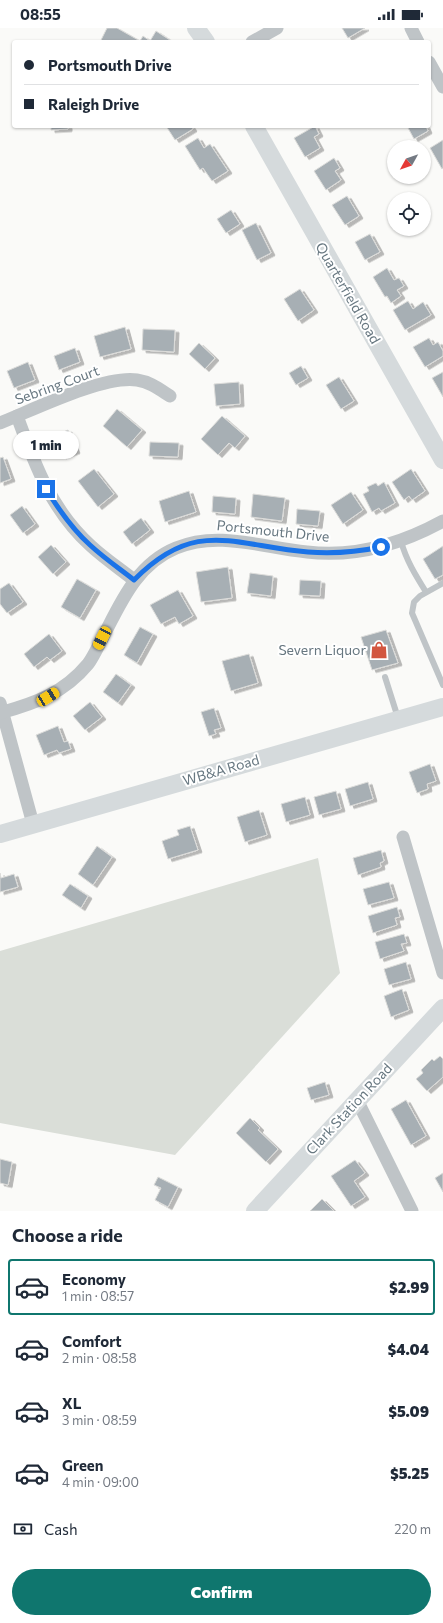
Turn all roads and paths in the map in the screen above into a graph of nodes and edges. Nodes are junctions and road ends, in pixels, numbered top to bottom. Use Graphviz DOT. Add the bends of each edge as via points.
graph roads {
  1 [pos="196,28"];
  2 [pos="277,28"];
  3 [pos="411,28"];
  4 [pos="205,40"];
  5 [pos="256,40"];
  6 [pos="417,40"];
  7 [pos="431,66"];
  8 [pos="443,87"];
  9 [pos="255,128"];
  10 [pos="170,396"];
  11 [pos="17,416"];
  12 [pos="0,423"];
  13 [pos="443,460"];
  14 [pos="443,521"];
  15 [pos="401,541"];
  16 [pos="134,580"];
  17 [pos="443,583"];
  18 [pos="426,592"];
  19 [pos="385,677"];
  20 [pos="443,685"];
  21 [pos="443,707"];
  22 [pos="1,709"];
  23 [pos="398,720"];
  24 [pos="33,824"];
  25 [pos="0,834"];
  26 [pos="403,838"];
  27 [pos="443,973"];
  28 [pos="443,1008"];
  29 [pos="357,1100"];
  30 [pos="254,1211"];
  31 [pos="412,1211"];
  1 -- 4 [label="street"];
  2 -- 5 [label="street"];
  3 -- 6 [label="street"];
  7 -- 8 [label="street"];
  9 -- 13 [label="street, Quarterfield Road"];
  10 -- 11 [label="street, Sebring Court" via="150,383 136,380 118,381 77,392"];
  11 -- 12 [label="street, Sebring Court"];
  11 -- 16 [label="street" via="46,489 59,510 91,546"];
  14 -- 15 [label="street, Portsmouth Drive"];
  15 -- 16 [label="street, Portsmouth Drive" via="363,551 325,553 227,540 208,540 175,548 161,556"];
  15 -- 18 [label="lane" via="412,570"];
  16 -- 22 [label="street, Portsmouth Drive" via="90,662 76,677 48,697"];
  17 -- 18 [label="lane"];
  18 -- 20 [label="lane" via="414,602 412,613"];
  19 -- 23 [label="lane"];
  21 -- 23 [label="street, WB&A Road"];
  22 -- 24 [label="street"];
  23 -- 24 [label="street, WB&A Road"];
  24 -- 25 [label="street, WB&A Road"];
  26 -- 27 [label="street"];
  28 -- 29 [label="street, Clark Station Road"];
  29 -- 30 [label="street, Clark Station Road"];
  29 -- 31 [label="street"];
}
